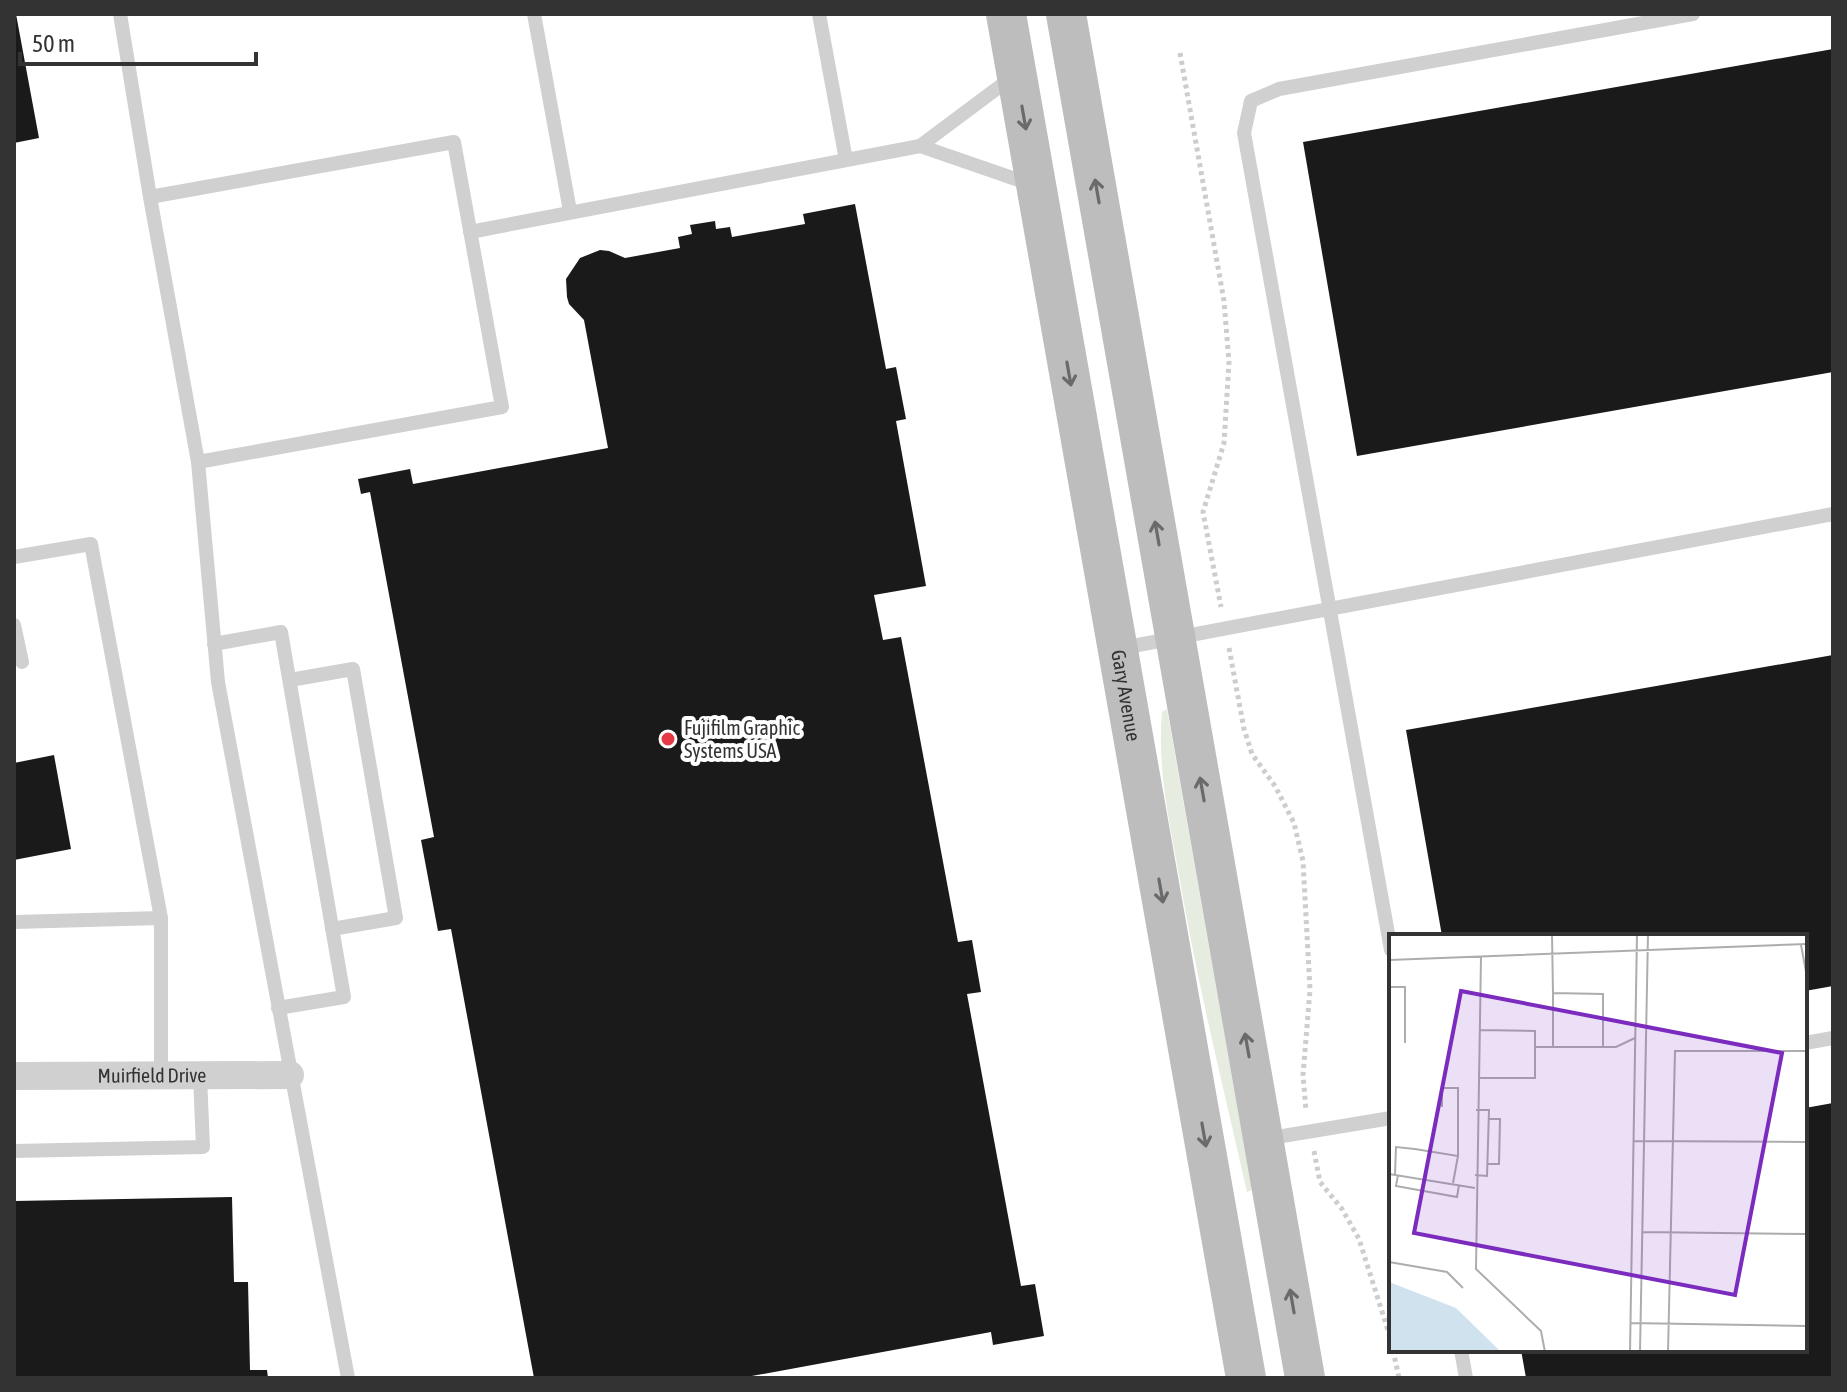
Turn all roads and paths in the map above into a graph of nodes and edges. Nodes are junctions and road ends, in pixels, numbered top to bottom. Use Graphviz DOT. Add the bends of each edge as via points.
graph roads {
  1 [pos="120,14"];
  2 [pos="534,14"];
  3 [pos="819,14"];
  4 [pos="1006,14"];
  5 [pos="1066,14"];
  6 [pos="1693,14"];
  7 [pos="1180,53"];
  8 [pos="1017,74"];
  9 [pos="920,146"];
  10 [pos="846,160"];
  11 [pos="1036,186"];
  12 [pos="150,197"];
  13 [pos="570,211"];
  14 [pos="470,232"];
  15 [pos="198,462"];
  16 [pos="1833,514"];
  17 [pos="14,557"];
  18 [pos="1213,568"];
  19 [pos="1330,607"];
  20 [pos="14,625"];
  21 [pos="1175,637"];
  22 [pos="214,644"];
  23 [pos="1118,649"];
  24 [pos="22,662"];
  25 [pos="290,680"];
  26 [pos="1237,690"];
  27 [pos="161,918"];
  28 [pos="14,922"];
  29 [pos="332,929"];
  30 [pos="1389,939"];
  31 [pos="278,1008"];
  32 [pos="1833,1038"];
  33 [pos="1807,1043"];
  34 [pos="290,1075"];
  35 [pos="14,1076"];
  36 [pos="161,1076"];
  37 [pos="200,1076"];
  38 [pos="1304,1099"];
  39 [pos="1389,1118"];
  40 [pos="1264,1139"];
  41 [pos="14,1151"];
  42 [pos="1318,1171"];
  43 [pos="1389,1334"];
  44 [pos="1393,1352"];
  45 [pos="1461,1352"];
  46 [pos="348,1378"];
  47 [pos="1246,1378"];
  48 [pos="1305,1378"];
  49 [pos="1399,1378"];
  50 [pos="1466,1378"];
  1 -- 12 [label="lane"];
  2 -- 13 [label="lane"];
  3 -- 10 [label="lane"];
  4 -- 8 [label="main road, Gary Avenue"];
  21 -- 5 [label="main road, one-way"];
  6 -- 19 [label="lane" via="1279,89 1251,101 1244,133"];
  7 -- 18 [label="path" via="1224,301 1229,362 1224,443 1203,512"];
  8 -- 9 [label="lane"];
  8 -- 11 [label="main road, Gary Avenue, one-way"];
  9 -- 10 [label="lane"];
  9 -- 11 [label="lane"];
  10 -- 13 [label="lane"];
  11 -- 23 [label="main road, Gary Avenue, one-way"];
  12 -- 14 [label="lane" via="454,142"];
  12 -- 15 [label="lane"];
  13 -- 14 [label="lane"];
  14 -- 15 [label="lane" via="502,407"];
  15 -- 22 [label="lane"];
  16 -- 19 [label="lane"];
  17 -- 27 [label="lane" via="91,544"];
  19 -- 21 [label="lane"];
  19 -- 30 [label="lane"];
  20 -- 24 [label="lane"];
  21 -- 23 [label="lane"];
  40 -- 21 [label="main road, one-way"];
  22 -- 25 [label="lane" via="281,632"];
  22 -- 31 [label="lane"];
  23 -- 47 [label="main road, Gary Avenue, one-way"];
  25 -- 29 [label="lane"];
  25 -- 29 [label="lane" via="353,669 396,918"];
  26 -- 38 [label="path" via="1252,754 1294,823 1303,861 1310,990"];
  27 -- 28 [label="lane"];
  27 -- 36 [label="lane"];
  29 -- 31 [label="lane" via="344,997"];
  31 -- 34 [label="lane"];
  32 -- 33 [label="lane"];
  34 -- 37 [label="street, Muirfield Drive"];
  34 -- 46 [label="lane"];
  35 -- 36 [label="street, Muirfield Drive"];
  36 -- 37 [label="street, Muirfield Drive"];
  37 -- 41 [label="lane" via="203,1147"];
  39 -- 40 [label="lane"];
  48 -- 40 [label="main road, one-way"];
  42 -- 43 [label="path" via="1359,1239"];
  44 -- 49 [label="path"];
  45 -- 50 [label="lane"];
}
